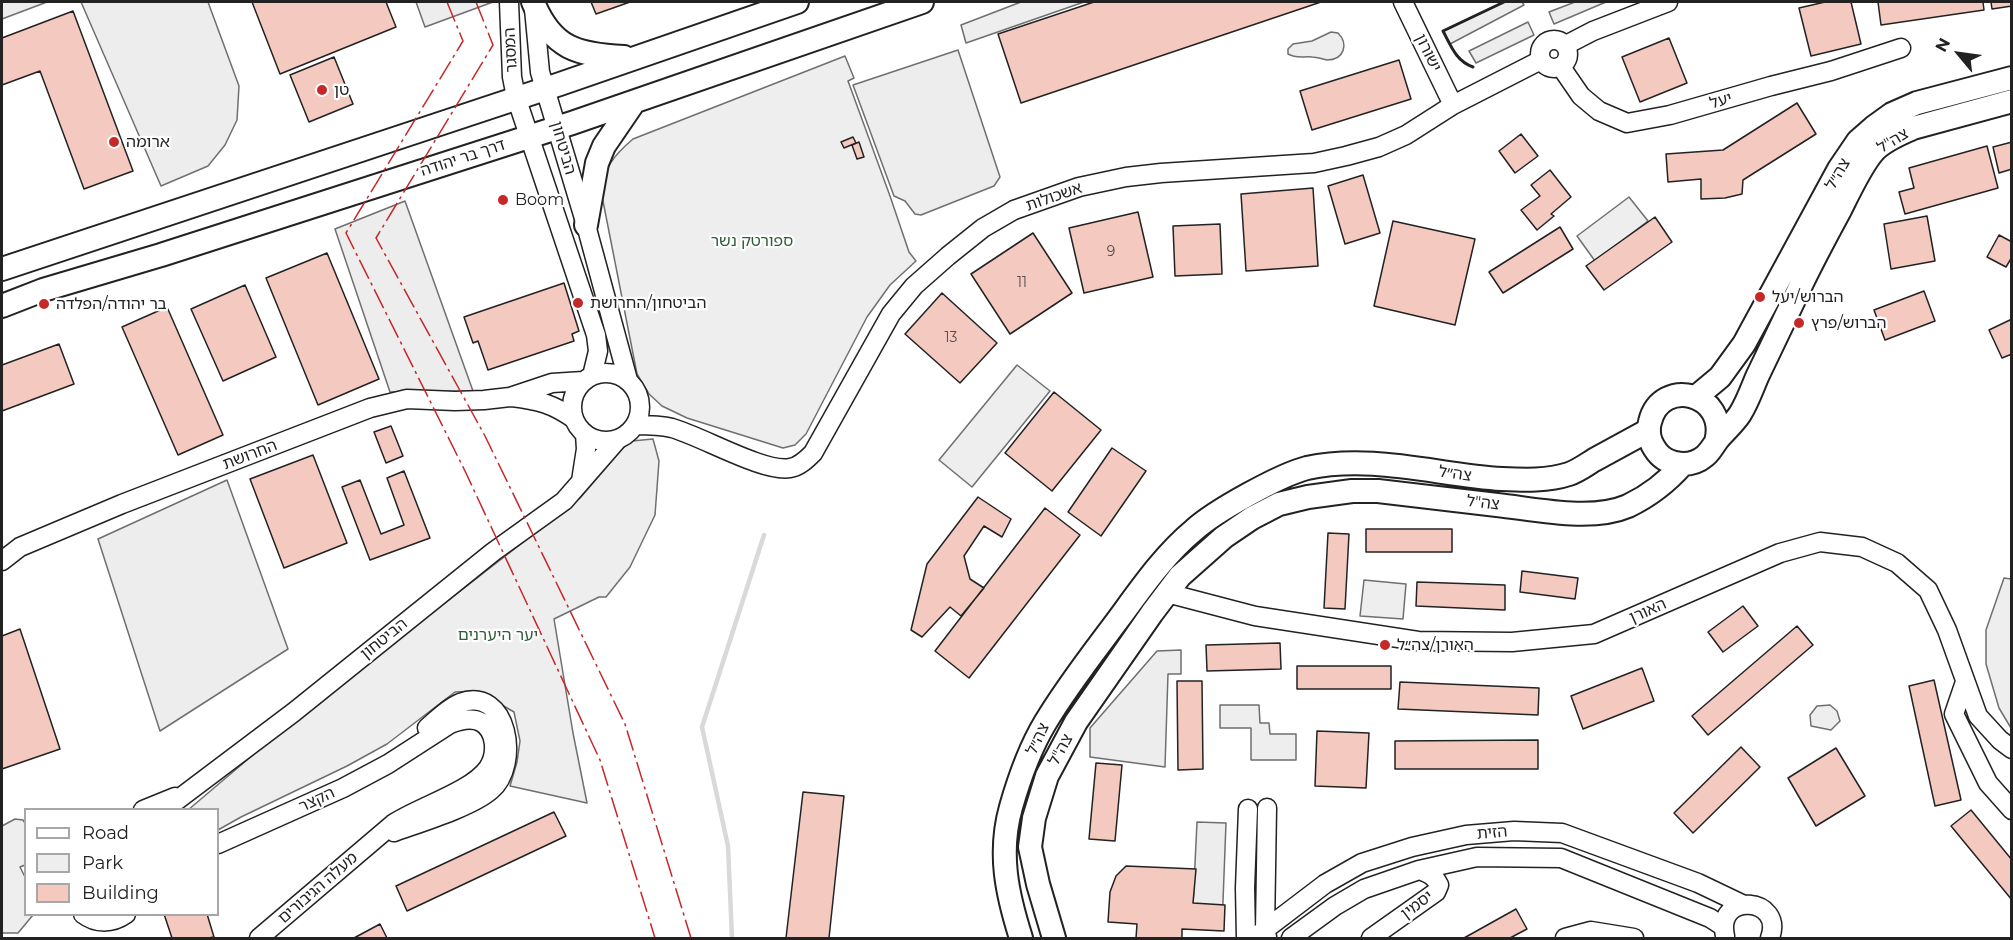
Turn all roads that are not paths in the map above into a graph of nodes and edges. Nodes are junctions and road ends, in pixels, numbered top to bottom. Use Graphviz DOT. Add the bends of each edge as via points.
graph roads {
  1 [pos="509,2"];
  2 [pos="533,2"];
  3 [pos="796,2"];
  4 [pos="922,2"];
  5 [pos="1403,2"];
  6 [pos="1668,2"];
  7 [pos="1566,45"];
  8 [pos="1901,48"];
  9 [pos="638,57"];
  10 [pos="1541,60"];
  11 [pos="1561,67"];
  12 [pos="2012,78"];
  13 [pos="546,88"];
  14 [pos="516,98"];
  15 [pos="2012,101"];
  16 [pos="634,102"];
  17 [pos="1453,105"];
  18 [pos="557,127"];
  19 [pos="528,137"];
  20 [pos="586,225"];
  21 [pos="2,269"];
  22 [pos="2,306"];
  23 [pos="588,378"];
  24 [pos="628,381"];
  25 [pos="510,397"];
  26 [pos="1696,397"];
  27 [pos="640,405"];
  28 [pos="635,425"];
  29 [pos="580,427"];
  30 [pos="674,429"];
  31 [pos="1648,430"];
  32 [pos="618,439"];
  33 [pos="1716,442"];
  34 [pos="1683,464"];
  35 [pos="580,482"];
  36 [pos="2,561"];
  37 [pos="1167,593"];
  38 [pos="1965,682"];
  39 [pos="492,721"];
  40 [pos="2012,749"];
  41 [pos="186,794"];
  42 [pos="147,808"];
  43 [pos="167,808"];
  44 [pos="1248,808"];
  45 [pos="1267,808"];
  46 [pos="2012,810"];
  47 [pos="219,844"];
  48 [pos="1419,870"];
  49 [pos="1744,904"];
  50 [pos="85,916"];
  51 [pos="124,916"];
  52 [pos="1771,933"];
  53 [pos="1724,934"];
  54 [pos="1262,936"];
  55 [pos="259,939"];
  56 [pos="1021,939"];
  57 [pos="1054,939"];
  58 [pos="1246,939"];
  59 [pos="1291,939"];
  60 [pos="1371,939"];
  61 [pos="1565,939"];
  62 [pos="1634,939"];
  63 [pos="1788,939"];
  1 -- 14 [label="street, המסגר"];
  2 -- 9 [label="main road" via="548,29 569,47 594,55"];
  2 -- 13 [label="street, המסגר" via="540,72"];
  3 -- 9 [label="main road"];
  4 -- 16 [label="main road, דרך בר יהודה"];
  5 -- 17 [label="street, ישורון"];
  6 -- 7 [label="street"];
  7 -- 10 [label="street" via="1554,40 1545,44 1540,51"];
  7 -- 11 [label="street" via="1567,61"];
  8 -- 11 [label="street, יעל" via="1689,110 1627,123 1599,111 1581,96"];
  9 -- 13 [label="main road"];
  10 -- 11 [label="street" via="1551,68"];
  10 -- 17 [label="street, אשכולות"];
  12 -- 26 [label="main road, צה״ל" via="1917,103 1892,114 1858,141 1744,344 1720,377"];
  13 -- 14 [label="main road"];
  13 -- 18 [label="street, הביטחון"];
  14 -- 19 [label="street, הביטחון"];
  14 -- 21 [label="main road"];
  15 -- 33 [label="main road, צה\"ל" via="1913,128 1874,151 1803,281 1740,414"];
  16 -- 18 [label="main road, דרך בר יהודה"];
  16 -- 20 [label="main road" via="597,163"];
  17 -- 30 [label="street, אשכולות" via="1406,135 1346,156 1314,163 1126,177 1079,187 1014,210 983,228 914,286 891,314 813,453 791,468 764,464"];
  18 -- 19 [label="main road, דרך בר יהודה"];
  18 -- 20 [label="street, הביטחון"];
  19 -- 22 [label="main road, דרך בר יהודה"];
  19 -- 23 [label="street, הביטחון" via="596,335 598,351"];
  20 -- 24 [label="street, הביטחון"];
  23 -- 24 [label="street" via="611,373"];
  23 -- 25 [label="street, החרושת" via="552,382"];
  23 -- 29 [label="street" via="578,387 572,403"];
  24 -- 27 [label="street"];
  25 -- 29 [label="street, החרושת" via="549,404"];
  25 -- 36 [label="street, החרושת" via="407,399 370,408 122,504 20,547"];
  26 -- 31 [label="main road" via="1676,396 1662,402 1652,414"];
  26 -- 33 [label="main road" via="1714,412"];
  27 -- 28 [label="street"];
  27 -- 30 [label="street, אשכולות"];
  28 -- 30 [label="street, אשכולות"];
  28 -- 32 [label="street"];
  29 -- 32 [label="street" via="600,441"];
  29 -- 35 [label="street" via="586,449"];
  31 -- 34 [label="main road" via="1661,456"];
  31 -- 56 [label="main road, צה״ל" via="1570,474 1552,477 1477,477 1349,463 1306,469 1281,478 1195,529 1143,587 1075,677 1044,724 1029,757 1011,809 1004,859 1009,900"];
  32 -- 35 [label="street, הביטחון"];
  33 -- 34 [label="main road, צה\"ל" via="1703,458"];
  34 -- 37 [label="main road, צה\"ל" via="1659,487 1628,506 1603,512 1568,513 1378,491 1288,501 1224,537 1180,576"];
  35 -- 41 [label="street, הביטחון" via="564,501"];
  37 -- 38 [label="street, האורן" via="1255,616 1418,641 1512,642 1594,634 1780,553 1820,542 1862,547 1897,563 1928,590"];
  37 -- 57 [label="main road, צה\"ל" via="1076,722 1047,776 1030,847"];
  38 -- 40 [label="street, האורן" via="1978,716"];
  38 -- 46 [label="street" via="1954,714 1988,783"];
  39 -- 47 [label="street, הקצר" via="488,705 461,703 440,716 411,747 388,764"];
  39 -- 55 [label="street, מעלה הגיבורים" via="493,757 479,777 393,824"];
  41 -- 42 [label="street, הביטחון"];
  41 -- 43 [label="street, הביטחון"];
  44 -- 58 [label="street"];
  45 -- 54 [label="street"];
  48 -- 53 [label="street, הזית" via="1477,857 1561,858 1710,918"];
  48 -- 59 [label="street, הזית" via="1364,889"];
  48 -- 60 [label="street, יסמין" via="1437,880 1436,892"];
  49 -- 52 [label="street, הזית" via="1763,909"];
  49 -- 53 [label="street" via="1730,912"];
  49 -- 54 [label="street, הזית" via="1562,832 1514,831 1466,835 1362,863 1325,884"];
  50 -- 51 [label="street" via="105,922"];
  52 -- 63 [label="street"];
  61 -- 62 [label="street" via="1591,931"];
}
